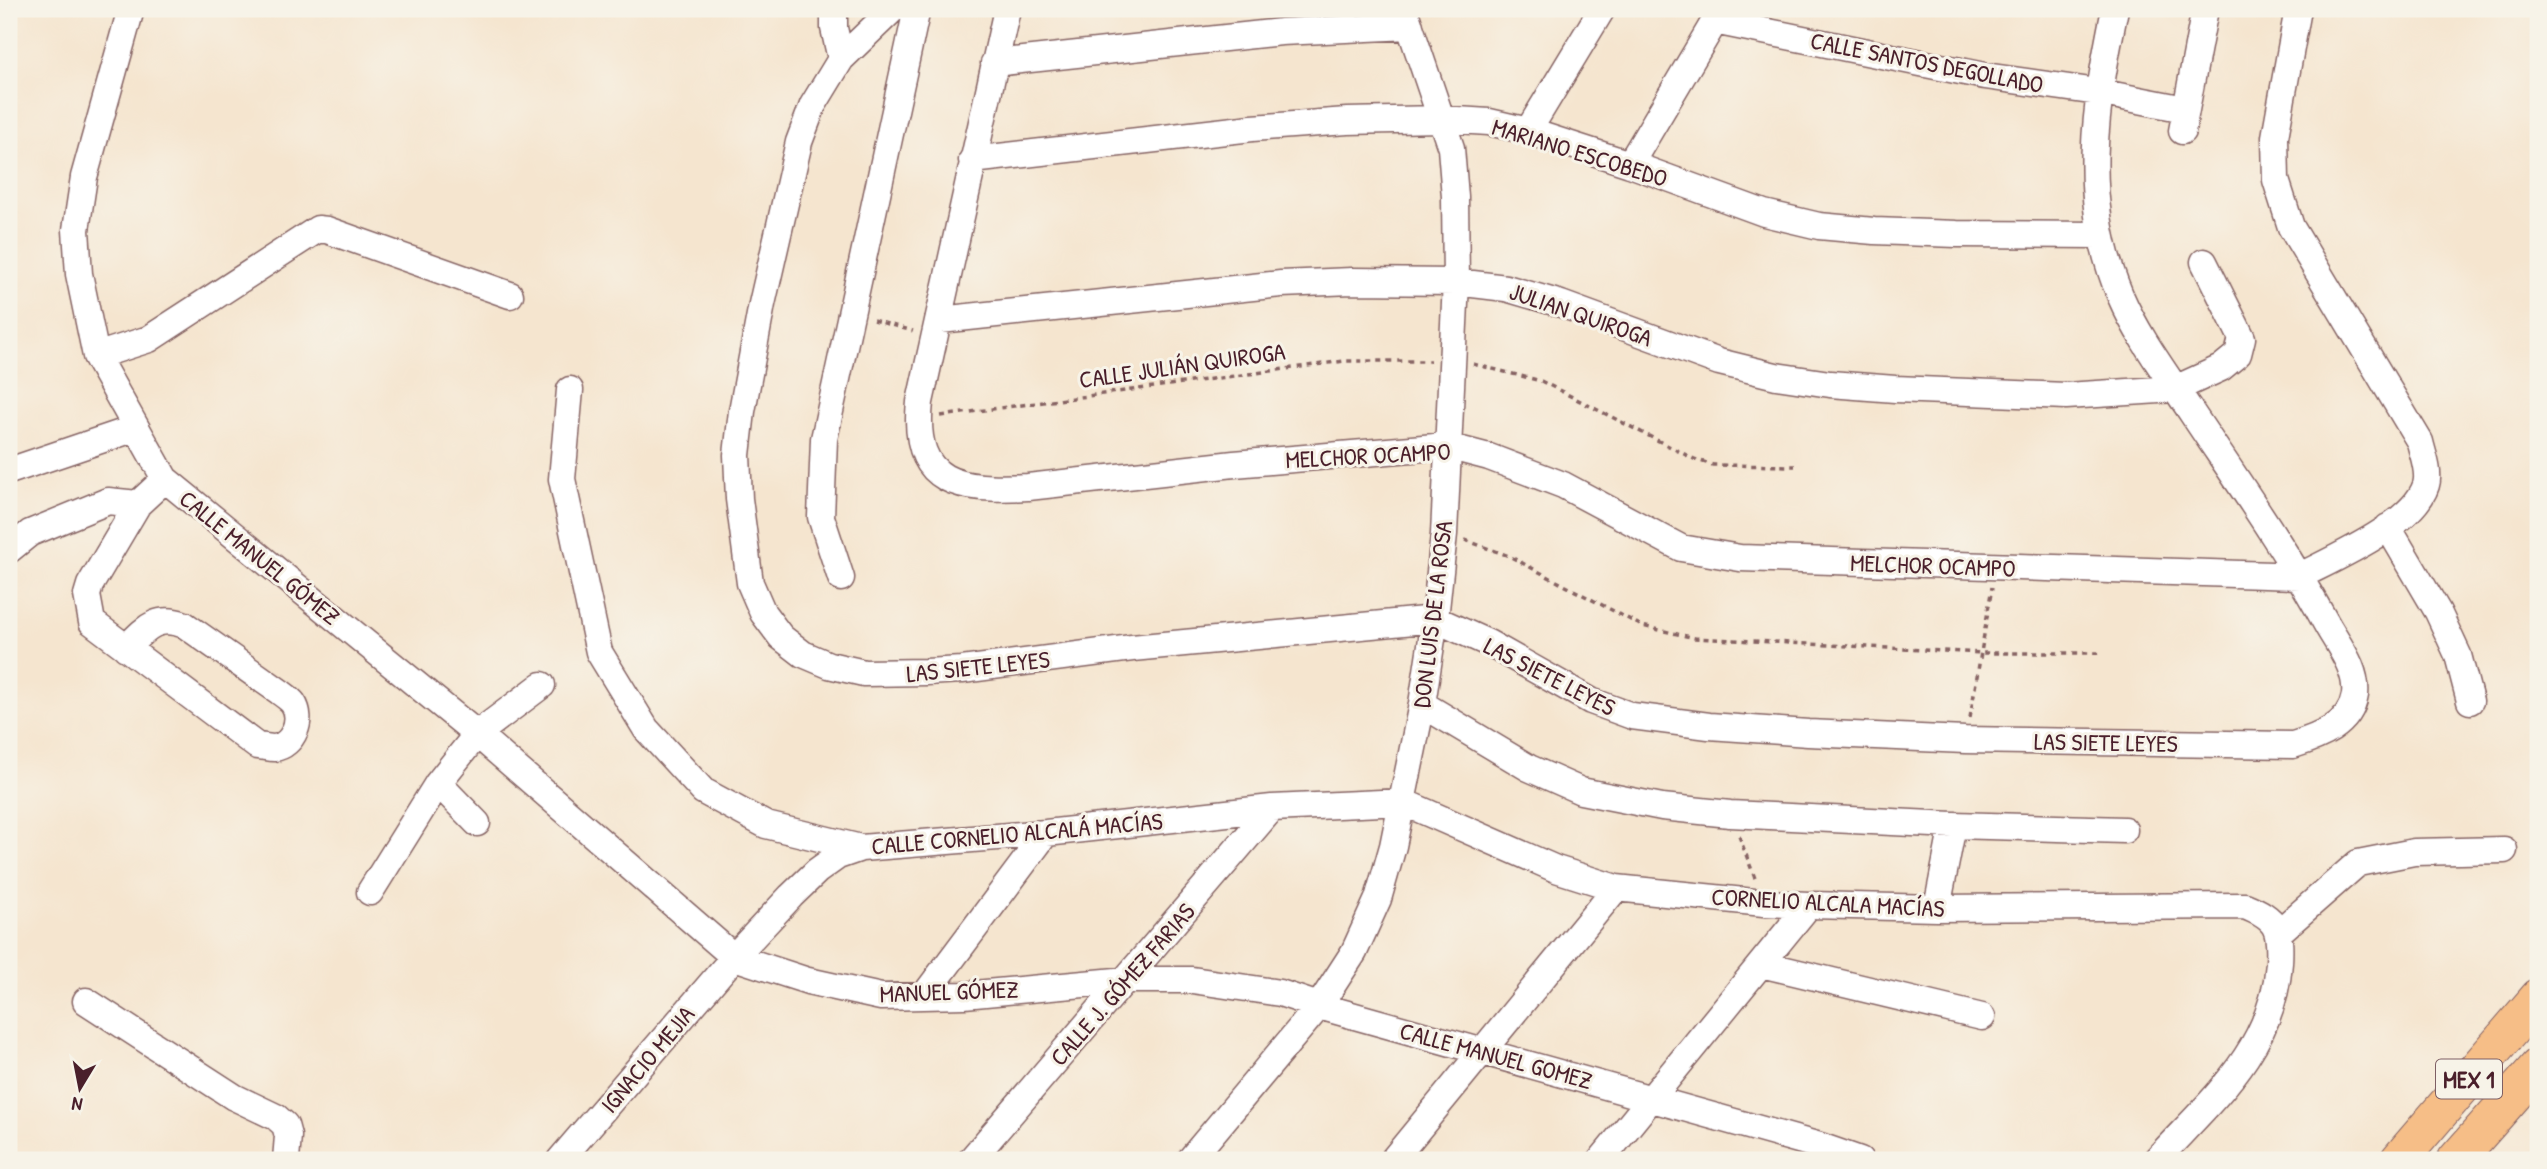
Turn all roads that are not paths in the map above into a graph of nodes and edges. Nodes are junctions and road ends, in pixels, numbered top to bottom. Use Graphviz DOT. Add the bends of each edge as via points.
graph roads {
  1 [pos="131,9"];
  2 [pos="834,9"];
  3 [pos="893,9"];
  4 [pos="917,9"];
  5 [pos="1007,9"];
  6 [pos="1602,9"];
  7 [pos="2115,9"];
  8 [pos="2204,9"];
  9 [pos="2298,9"];
  10 [pos="1718,15"];
  11 [pos="1407,17"];
  12 [pos="841,59"];
  13 [pos="994,63"];
  14 [pos="2098,92"];
  15 [pos="1441,119"];
  16 [pos="1528,131"];
  17 [pos="972,160"];
  18 [pos="1630,164"];
  19 [pos="2100,235"];
  20 [pos="2204,262"];
  21 [pos="1456,282"];
  22 [pos="510,295"];
  23 [pos="938,328"];
  24 [pos="96,356"];
  25 [pos="2175,389"];
  26 [pos="570,390"];
  27 [pos="136,428"];
  28 [pos="1447,446"];
  29 [pos="9,471"];
  30 [pos="165,479"];
  31 [pos="138,504"];
  32 [pos="2388,527"];
  33 [pos="9,550"];
  34 [pos="2300,576"];
  35 [pos="841,578"];
  36 [pos="1435,619"];
  37 [pos="126,648"];
  38 [pos="542,685"];
  39 [pos="2470,701"];
  40 [pos="1422,704"];
  41 [pos="477,734"];
  42 [pos="438,783"];
  43 [pos="1403,802"];
  44 [pos="1272,808"];
  45 [pos="477,823"];
  46 [pos="1953,825"];
  47 [pos="2124,830"];
  48 [pos="1046,833"];
  49 [pos="861,848"];
  50 [pos="2504,850"];
  51 [pos="1616,888"];
  52 [pos="370,892"];
  53 [pos="1809,905"];
  54 [pos="1937,908"];
  55 [pos="2273,924"];
  56 [pos="734,957"];
  57 [pos="1762,964"];
  58 [pos="1127,980"];
  59 [pos="924,996"];
  60 [pos="2538,998"];
  61 [pos="86,1002"];
  62 [pos="1319,1006"];
  63 [pos="1982,1017"];
  64 [pos="1483,1050"];
  65 [pos="2538,1067"];
  66 [pos="1653,1098"];
  67 [pos="1815,1153"];
  68 [pos="286,1160"];
  69 [pos="560,1160"];
  70 [pos="971,1160"];
  71 [pos="1190,1160"];
  72 [pos="1392,1160"];
  73 [pos="1601,1160"];
  74 [pos="1860,1160"];
  75 [pos="2156,1160"];
  76 [pos="2399,1160"];
  77 [pos="2456,1160"];
  1 -- 24 [label="street, CALLE MANUEL GÓMEZ" via="84,177 76,230 79,274"];
  2 -- 12 [label="street"];
  3 -- 12 [label="street, LAS SIETE LEYES"];
  4 -- 35 [label="street" via="824,439 821,517"];
  5 -- 13 [label="street, MELCHOR OCAMPO"];
  6 -- 16 [label="street"];
  7 -- 14 [label="street, LAS SIETE LEYES"];
  8 -- 14 [label="street, CALLE SANTOS DEGOLLADO" via="2183,120"];
  9 -- 32 [label="street" via="2275,137 2276,180 2291,227 2420,442 2427,483 2418,503"];
  10 -- 14 [label="street, CALLE SANTOS DEGOLLADO" via="1985,76"];
  10 -- 18 [label="street"];
  11 -- 13 [label="street"];
  11 -- 15 [label="street, DON LUIS DE LA ROSA"];
  12 -- 36 [label="street, LAS SIETE LEYES" via="813,105 799,142 762,304 737,455 750,583 763,613 781,637 803,654 829,665 895,674"];
  13 -- 17 [label="street, MELCHOR OCAMPO"];
  14 -- 19 [label="street, LAS SIETE LEYES" via="2094,171"];
  15 -- 16 [label="street, MARIANO ESCOBEDO" via="1489,122"];
  15 -- 17 [label="street, MARIANO ESCOBEDO" via="1252,128"];
  15 -- 21 [label="street, DON LUIS DE LA ROSA" via="1451,149"];
  16 -- 18 [label="street, MARIANO ESCOBEDO"];
  17 -- 23 [label="street, MELCHOR OCAMPO"];
  18 -- 19 [label="street, MARIANO ESCOBEDO" via="1764,213 1819,226 1957,234"];
  19 -- 25 [label="street, LAS SIETE LEYES" via="2120,296"];
  20 -- 25 [label="street" via="2242,338 2238,354 2221,368"];
  21 -- 23 [label="street, JULIAN QUIROGA" via="1281,284"];
  21 -- 25 [label="street, JULIAN QUIROGA" via="1506,288 1719,362 1789,378 1895,389 2066,396"];
  21 -- 28 [label="street, DON LUIS DE LA ROSA"];
  22 -- 24 [label="street" via="318,229 149,339"];
  23 -- 28 [label="street, MELCHOR OCAMPO" via="918,419 930,463 964,486 1028,487"];
  24 -- 27 [label="street, CALLE MANUEL GÓMEZ"];
  25 -- 34 [label="street, LAS SIETE LEYES"];
  26 -- 49 [label="street, CALLE CORNELIO ALCALÁ MACÍAS" via="562,479 599,652 646,729 703,790 745,814 765,825"];
  27 -- 29 [label="street"];
  27 -- 30 [label="street, CALLE MANUEL GÓMEZ"];
  28 -- 34 [label="street, MELCHOR OCAMPO" via="1563,485 1681,548 1740,558"];
  28 -- 36 [label="street, DON LUIS DE LA ROSA"];
  30 -- 31 [label="street"];
  30 -- 41 [label="street, CALLE MANUEL GÓMEZ"];
  31 -- 33 [label="street" via="108,501 30,533"];
  31 -- 37 [label="street" via="87,595 92,622"];
  32 -- 34 [label="street"];
  32 -- 39 [label="street" via="2438,612 2458,655"];
  34 -- 36 [label="street, LAS SIETE LEYES" via="2354,673 2355,696 2345,719 2322,736 2293,745 1965,740 1709,726 1632,716 1591,701"];
  36 -- 40 [label="street, DON LUIS DE LA ROSA"];
  37 -- 37 [label="street" via="257,746 287,744 296,729 295,704 185,625 159,621"];
  38 -- 41 [label="street"];
  40 -- 43 [label="street, DON LUIS DE LA ROSA"];
  40 -- 46 [label="street" via="1529,768 1581,791 1730,814"];
  41 -- 42 [label="street"];
  41 -- 56 [label="street, CALLE MANUEL GÓMEZ"];
  42 -- 45 [label="street"];
  42 -- 52 [label="street"];
  43 -- 44 [label="street, CALLE CORNELIO ALCALÁ MACÍAS"];
  43 -- 51 [label="street, CORNELIO ALCALA MACÍAS" via="1556,869"];
  43 -- 62 [label="street, DON LUIS DE LA ROSA" via="1378,899 1354,952"];
  44 -- 48 [label="street, CALLE CORNELIO ALCALÁ MACÍAS"];
  44 -- 58 [label="street, CALLE J. GÓMEZ FARIAS"];
  46 -- 47 [label="street"];
  46 -- 54 [label="street"];
  48 -- 49 [label="street, CALLE CORNELIO ALCALÁ MACÍAS"];
  48 -- 59 [label="street"];
  49 -- 56 [label="street, IGNACIO MEJIA" via="838,856 817,871"];
  50 -- 55 [label="street" via="2414,852 2358,863"];
  51 -- 53 [label="street, CORNELIO ALCALA MACÍAS"];
  51 -- 64 [label="street"];
  53 -- 54 [label="street, CORNELIO ALCALA MACÍAS"];
  53 -- 57 [label="street"];
  54 -- 55 [label="street, CORNELIO ALCALA MACÍAS" via="2245,906"];
  55 -- 75 [label="street" via="2278,976 2270,1014 2254,1048"];
  56 -- 59 [label="street, MANUEL GÓMEZ" via="808,981 881,997"];
  56 -- 69 [label="street, IGNACIO MEJIA"];
  57 -- 63 [label="street"];
  57 -- 66 [label="street"];
  58 -- 59 [label="street, MANUEL GÓMEZ"];
  58 -- 62 [label="street, CALLE MANUEL GOMEZ" via="1241,986"];
  58 -- 70 [label="street, CALLE J. GÓMEZ FARIAS"];
  60 -- 76 [label="highway, MEX 1"];
  61 -- 68 [label="street" via="234,1097 276,1117 288,1136"];
  62 -- 64 [label="street, CALLE MANUEL GOMEZ"];
  62 -- 71 [label="street, DON LUIS DE LA ROSA"];
  64 -- 66 [label="street, CALLE MANUEL GOMEZ"];
  64 -- 72 [label="street"];
  65 -- 77 [label="highway, MEX 1"];
  66 -- 67 [label="street, CALLE MANUEL GOMEZ"];
  66 -- 73 [label="street"];
  67 -- 74 [label="street, CALLE MANUEL GOMEZ"];
}
